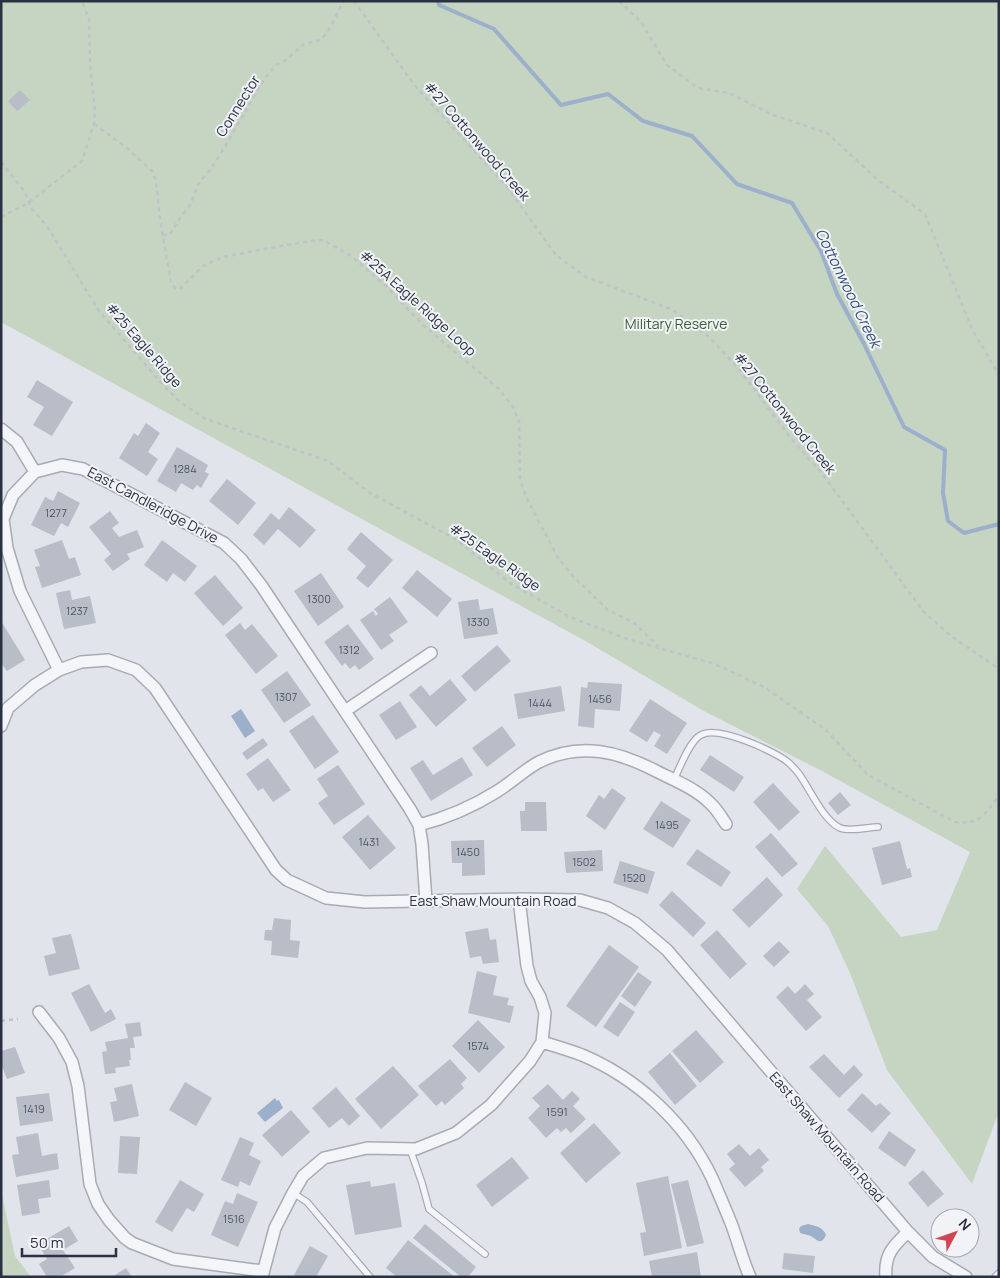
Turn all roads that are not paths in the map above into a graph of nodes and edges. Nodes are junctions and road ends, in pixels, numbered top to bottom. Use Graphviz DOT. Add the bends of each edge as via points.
graph roads {
  1 [pos="1,430"];
  2 [pos="35,472"];
  3 [pos="431,653"];
  4 [pos="59,670"];
  5 [pos="345,711"];
  6 [pos="3,713"];
  7 [pos="674,780"];
  8 [pos="726,824"];
  9 [pos="419,825"];
  10 [pos="878,827"];
  11 [pos="519,899"];
  12 [pos="426,901"];
  13 [pos="39,1012"];
  14 [pos="542,1042"];
  15 [pos="410,1149"];
  16 [pos="293,1193"];
  17 [pos="908,1232"];
  18 [pos="485,1254"];
  19 [pos="999,1273"];
  20 [pos="262,1274"];
  21 [pos="963,1276"];
  22 [pos="370,1277"];
  23 [pos="750,1277"];
  24 [pos="886,1277"];
  25 [pos="995,1277"];
  1 -- 2 [label="street" via="16,442"];
  2 -- 4 [label="street" via="13,495 3,519 7,548 20,591"];
  2 -- 5 [label="street, East Candleridge Drive" via="62,465 83,468 224,543 261,585"];
  3 -- 5 [label="street"];
  4 -- 6 [label="street, East Shaw Mountain Road" via="35,685"];
  4 -- 12 [label="street, East Shaw Mountain Road" via="81,662 108,660 136,670 155,688 276,870 287,880 326,898 365,902"];
  5 -- 9 [label="street, East Candleridge Drive"];
  7 -- 8 [label="street" via="712,804"];
  7 -- 9 [label="street" via="623,756 575,751 538,763 496,792 447,817"];
  7 -- 10 [label="lane" via="699,735 721,732 788,762 824,814 841,828"];
  9 -- 12 [label="street, East Candleridge Drive"];
  11 -- 12 [label="street, East Shaw Mountain Road"];
  11 -- 14 [label="street" via="527,966 545,1012"];
  11 -- 17 [label="street, East Shaw Mountain Road" via="580,900 608,908 635,923 661,945"];
  13 -- 20 [label="street" via="72,1062 90,1184 109,1220 132,1243 173,1259"];
  14 -- 15 [label="street" via="530,1061 490,1105 456,1133 416,1150"];
  14 -- 23 [label="street" via="580,1054 604,1066 632,1084 684,1132 711,1176"];
  15 -- 16 [label="street" via="367,1148 324,1158 303,1176"];
  15 -- 18 [label="lane" via="429,1209"];
  16 -- 20 [label="street" via="275,1228"];
  16 -- 22 [label="lane" via="307,1202"];
  17 -- 21 [label="street, East Shaw Mountain Road" via="933,1257"];
  17 -- 24 [label="street" via="890,1253 885,1266"];
  19 -- 25 [label="lane"];
}
